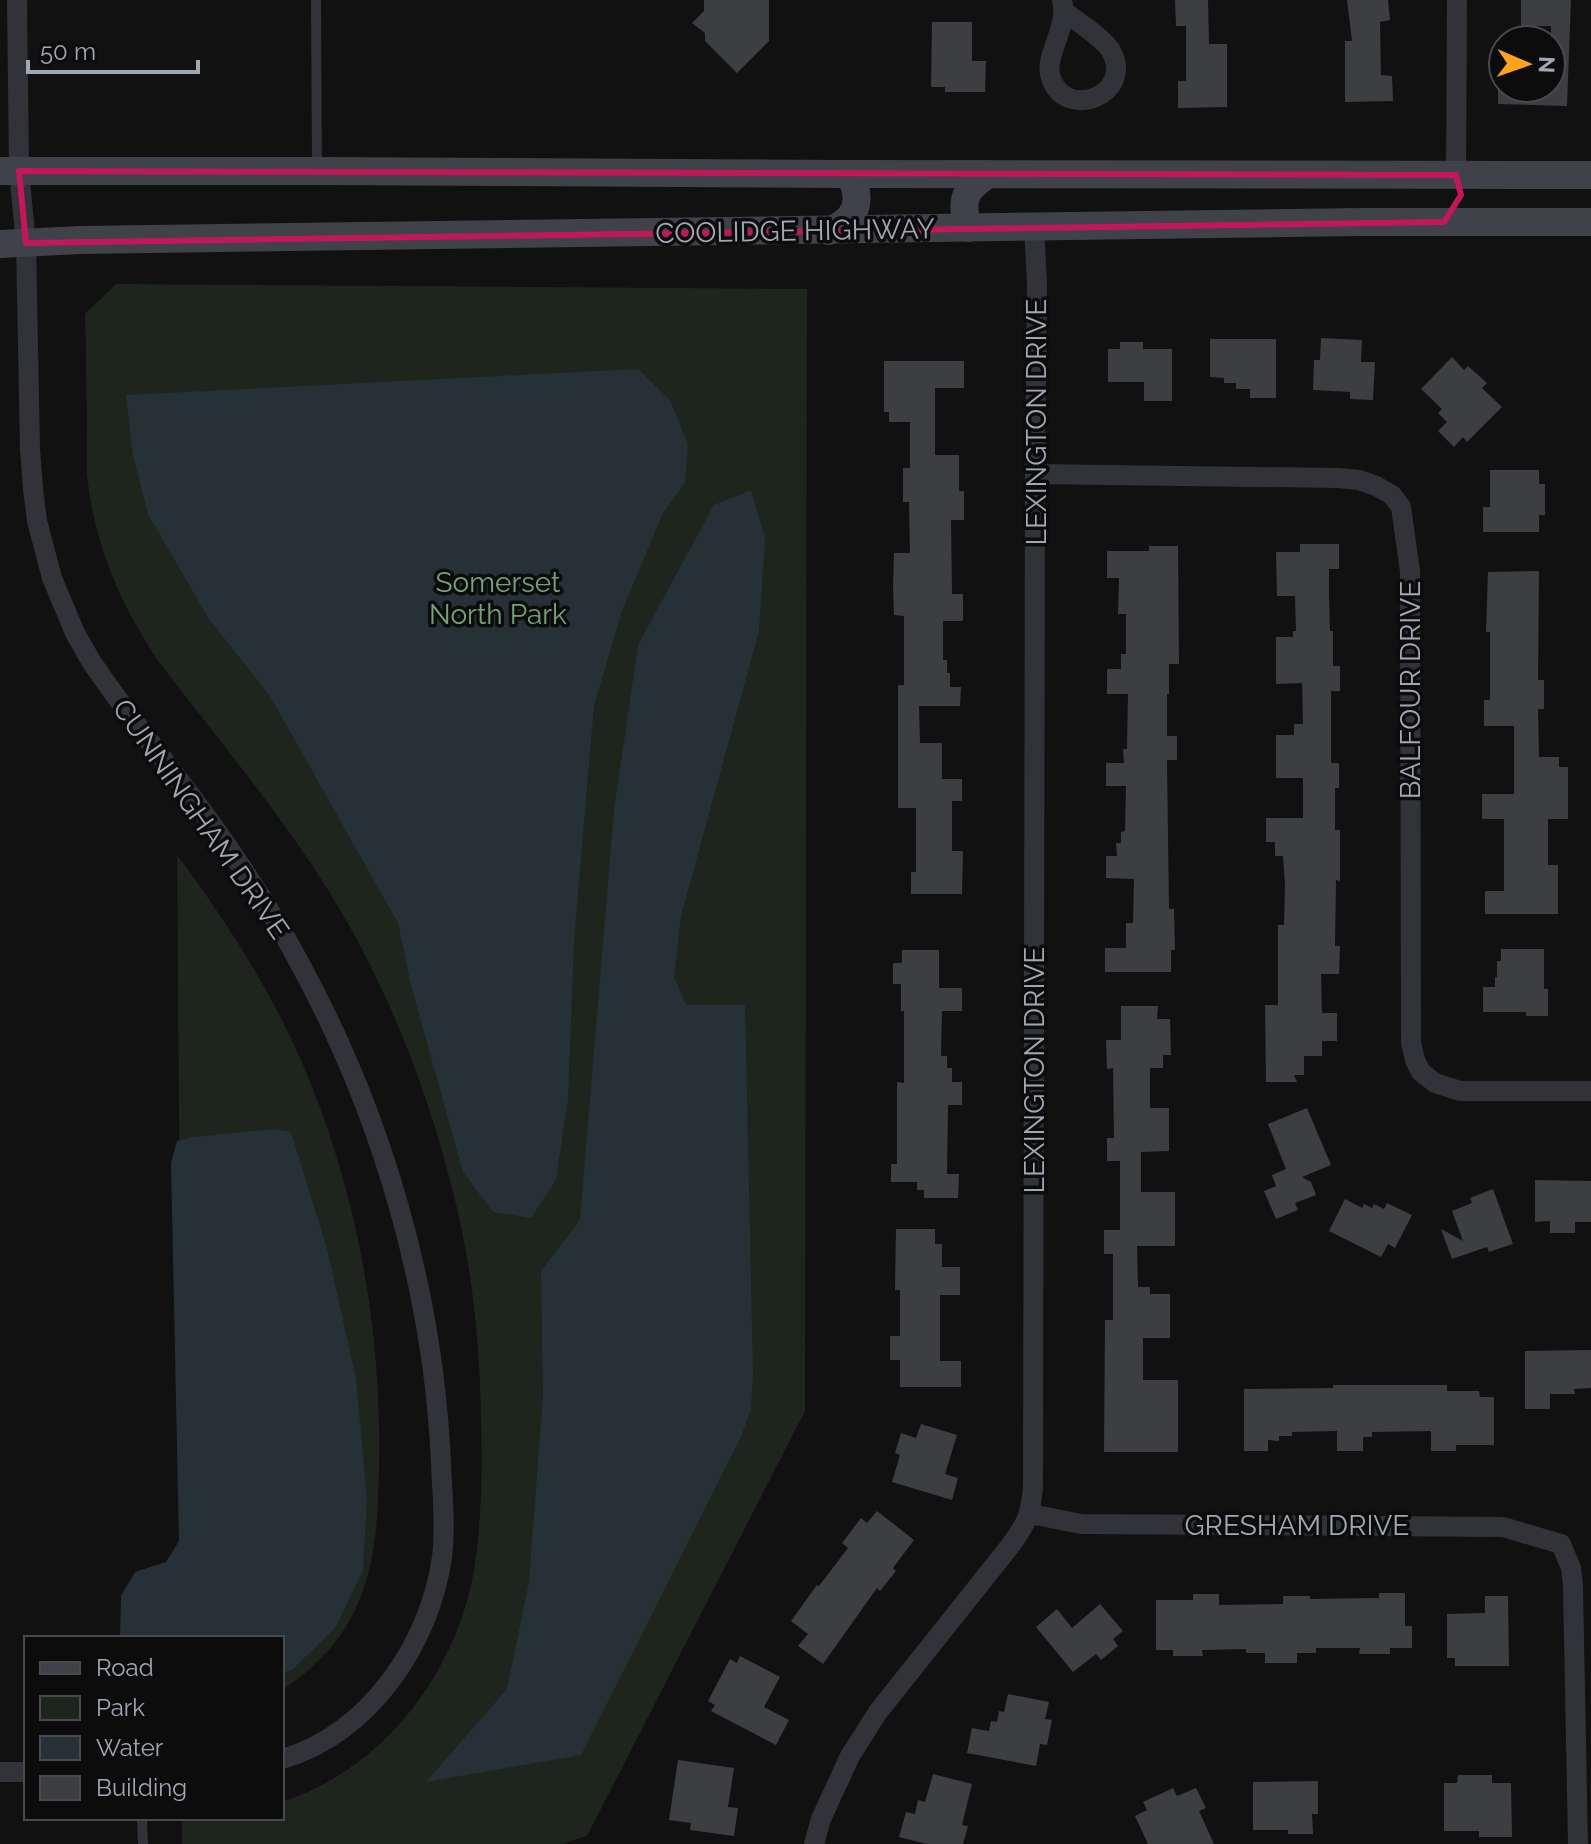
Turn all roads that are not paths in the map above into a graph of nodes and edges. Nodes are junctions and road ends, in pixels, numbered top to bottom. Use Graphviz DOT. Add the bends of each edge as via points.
graph roads {
  1 [pos="17,0"];
  2 [pos="316,0"];
  3 [pos="1457,0"];
  4 [pos="10,171"];
  5 [pos="317,171"];
  6 [pos="850,174"];
  7 [pos="989,174"];
  8 [pos="1456,175"];
  9 [pos="1591,175"];
  10 [pos="1444,222"];
  11 [pos="1591,222"];
  12 [pos="1034,227"];
  13 [pos="968,228"];
  14 [pos="829,231"];
  15 [pos="13,244"];
  16 [pos="1035,474"];
  17 [pos="1591,1091"];
  18 [pos="1031,1514"];
  19 [pos="285,1758"];
  20 [pos="0,1772"];
  21 [pos="24,1772"];
  22 [pos="142,1820"];
  23 [pos="143,1844"];
  24 [pos="814,1844"];
  25 [pos="1578,1844"];
  1 -- 4 [label="street, CUNNINGHAM DRIVE"];
  2 -- 5 [label="lane"];
  3 -- 8 [label="street"];
  4 -- 5 [label="main road, COOLIDGE HIGHWAY"];
  4 -- 15 [label="street, CUNNINGHAM DRIVE"];
  5 -- 6 [label="main road, COOLIDGE HIGHWAY"];
  6 -- 7 [label="main road, COOLIDGE HIGHWAY"];
  6 -- 14 [label="main road" via="857,193 855,211"];
  7 -- 8 [label="main road, COOLIDGE HIGHWAY"];
  7 -- 13 [label="main road" via="966,196"];
  8 -- 9 [label="main road, COOLIDGE HIGHWAY"];
  8 -- 10 [label="main road" via="1459,205"];
  10 -- 11 [label="main road, COOLIDGE HIGHWAY"];
  10 -- 12 [label="main road, COOLIDGE HIGHWAY"];
  12 -- 13 [label="main road, COOLIDGE HIGHWAY"];
  12 -- 16 [label="street, LEXINGTON DRIVE"];
  13 -- 14 [label="main road, COOLIDGE HIGHWAY"];
  14 -- 15 [label="main road, COOLIDGE HIGHWAY"];
  15 -- 19 [label="street, CUNNINGHAM DRIVE" via="33,489 52,578 91,661 232,852 306,975 352,1074 387,1168 424,1317 439,1423 443,1505 436,1588 409,1656 388,1686 344,1727"];
  16 -- 17 [label="street, BALFOUR DRIVE" via="1338,478 1359,480 1392,495 1401,507 1410,571 1415,1060 1435,1083 1460,1091"];
  16 -- 18 [label="street, LEXINGTON DRIVE"];
  18 -- 24 [label="street" via="878,1712 850,1756"];
  18 -- 25 [label="street, GRESHAM DRIVE" via="1081,1524 1503,1527 1561,1544 1573,1586"];
  20 -- 21 [label="street"];
  22 -- 23 [label="lane"];
}
